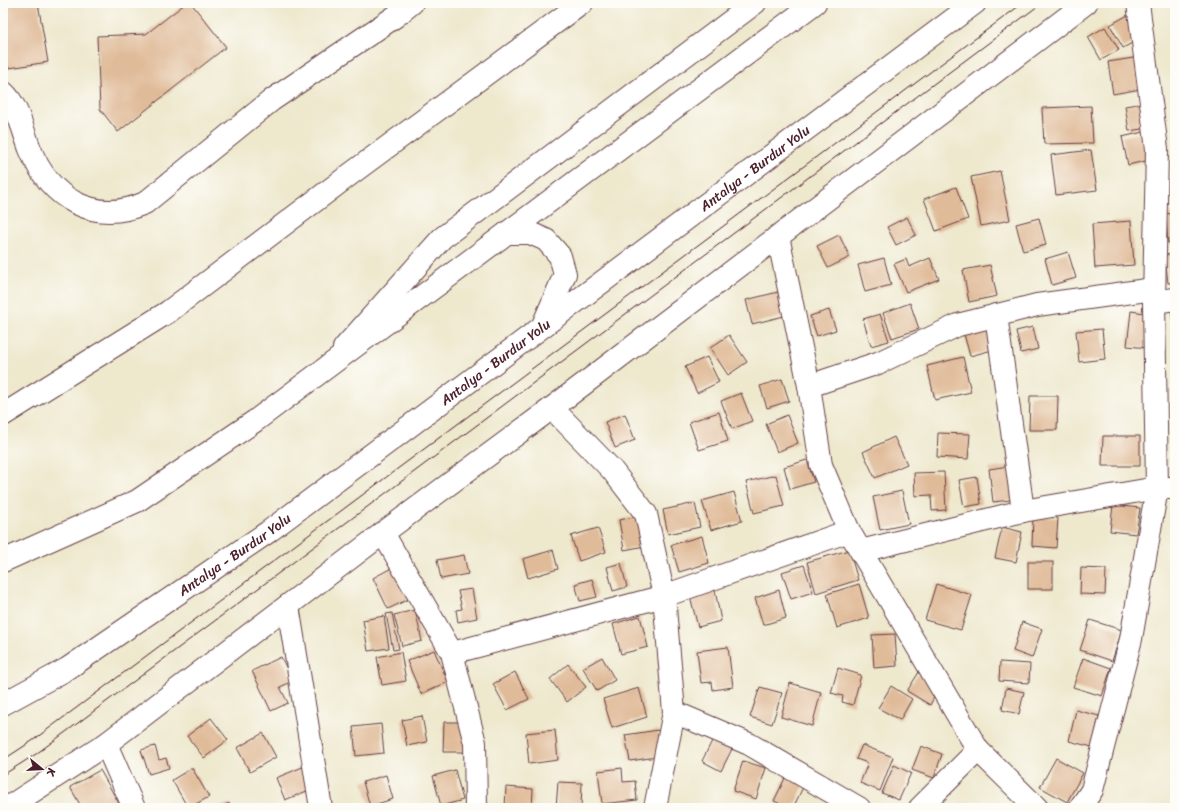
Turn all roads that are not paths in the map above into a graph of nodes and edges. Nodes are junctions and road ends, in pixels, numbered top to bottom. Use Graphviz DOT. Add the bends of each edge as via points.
graph roads {
  1 [pos="412,3"];
  2 [pos="582,3"];
  3 [pos="755,3"];
  4 [pos="815,3"];
  5 [pos="975,3"];
  6 [pos="1086,3"];
  7 [pos="1138,3"];
  8 [pos="3,92"];
  9 [pos="1166,149"];
  10 [pos="507,233"];
  11 [pos="778,236"];
  12 [pos="1161,297"];
  13 [pos="996,315"];
  14 [pos="543,326"];
  15 [pos="327,368"];
  16 [pos="809,386"];
  17 [pos="552,408"];
  18 [pos="3,415"];
  19 [pos="1166,488"];
  20 [pos="1023,511"];
  21 [pos="849,531"];
  22 [pos="383,533"];
  23 [pos="861,551"];
  24 [pos="3,561"];
  25 [pos="664,596"];
  26 [pos="288,606"];
  27 [pos="452,653"];
  28 [pos="3,704"];
  29 [pos="674,712"];
  30 [pos="106,744"];
  31 [pos="978,750"];
  32 [pos="7,808"];
  33 [pos="134,808"];
  34 [pos="321,808"];
  35 [pos="476,808"];
  36 [pos="655,808"];
  37 [pos="859,808"];
  38 [pos="920,808"];
  39 [pos="1037,808"];
  40 [pos="1080,808"];
  1 -- 8 [label="main road" via="272,100 145,203 125,210 91,210 76,203 50,183 36,162 12,103"];
  2 -- 18 [label="main road" via="168,312"];
  3 -- 15 [label="main road" via="442,238"];
  4 -- 10 [label="main road"];
  5 -- 14 [label="main road, Antalya - Burdur Yolu"];
  6 -- 11 [label="main road"];
  7 -- 9 [label="main road"];
  9 -- 12 [label="main road"];
  10 -- 14 [label="main road" via="530,233 546,240 560,256 565,274"];
  10 -- 15 [label="main road"];
  11 -- 16 [label="main road"];
  11 -- 17 [label="main road"];
  12 -- 13 [label="main road" via="1037,304"];
  12 -- 19 [label="main road"];
  13 -- 16 [label="main road" via="958,324 878,363"];
  13 -- 20 [label="main road"];
  14 -- 28 [label="main road, Antalya - Burdur Yolu" via="268,532 67,669"];
  15 -- 24 [label="main road" via="255,421 137,501"];
  16 -- 21 [label="main road" via="821,465"];
  17 -- 22 [label="main road"];
  17 -- 25 [label="main road" via="612,470 646,514"];
  19 -- 20 [label="main road"];
  19 -- 40 [label="main road" via="1092,790"];
  20 -- 23 [label="main road"];
  21 -- 23 [label="main road"];
  21 -- 25 [label="main road"];
  22 -- 26 [label="main road"];
  22 -- 27 [label="main road"];
  23 -- 31 [label="main road"];
  25 -- 27 [label="main road"];
  25 -- 29 [label="main road"];
  26 -- 30 [label="main road"];
  26 -- 34 [label="main road"];
  27 -- 35 [label="main road" via="475,743"];
  29 -- 36 [label="main road"];
  29 -- 37 [label="main road" via="750,744"];
  30 -- 32 [label="main road"];
  30 -- 33 [label="main road"];
  31 -- 38 [label="main road"];
  31 -- 39 [label="main road"];
}
